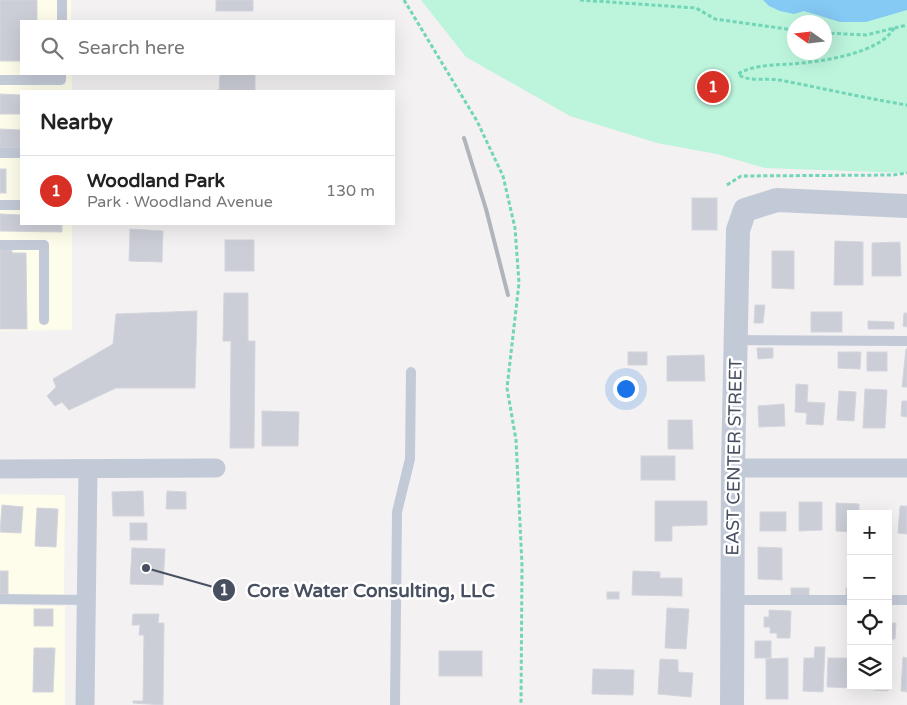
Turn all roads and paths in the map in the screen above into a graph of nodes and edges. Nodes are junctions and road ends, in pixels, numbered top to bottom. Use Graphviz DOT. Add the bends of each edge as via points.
graph roads {
  1 [pos="62,0"];
  2 [pos="404,0"];
  3 [pos="580,0"];
  4 [pos="62,20"];
  5 [pos="907,24"];
  6 [pos="894,28"];
  7 [pos="787,29"];
  8 [pos="832,33"];
  9 [pos="61,75"];
  10 [pos="0,80"];
  11 [pos="907,105"];
  12 [pos="0,153"];
  13 [pos="20,153"];
  14 [pos="907,173"];
  15 [pos="727,185"];
  16 [pos="0,205"];
  17 [pos="20,205"];
  18 [pos="907,206"];
  19 [pos="0,245"];
  20 [pos="44,320"];
  21 [pos="736,340"];
  22 [pos="907,341"];
  23 [pos="411,372"];
  24 [pos="88,468"];
  25 [pos="216,468"];
  26 [pos="733,468"];
  27 [pos="907,468"];
  28 [pos="0,469"];
  29 [pos="0,599"];
  30 [pos="87,600"];
  31 [pos="733,600"];
  32 [pos="847,600"];
  33 [pos="892,600"];
  34 [pos="907,600"];
  35 [pos="85,705"];
  36 [pos="395,705"];
  37 [pos="521,705"];
  38 [pos="732,705"];
  1 -- 4 [label="lane"];
  2 -- 37 [label="path" via="477,121 503,176 515,228 519,284 507,388 516,440 522,565"];
  3 -- 7 [label="path" via="696,8 715,19"];
  5 -- 8 [label="path" via="866,34"];
  6 -- 11 [label="path" via="874,46 807,63 764,67 738,74"];
  9 -- 10 [label="lane" via="61,80"];
  12 -- 13 [label="lane"];
  14 -- 15 [label="path" via="741,176"];
  16 -- 17 [label="lane"];
  18 -- 21 [label="street, EAST CENTER STREET" via="777,200 745,210 738,230"];
  19 -- 20 [label="lane" via="44,245"];
  21 -- 22 [label="lane"];
  21 -- 26 [label="street, EAST CENTER STREET"];
  23 -- 36 [label="lane" via="410,459 397,512"];
  24 -- 25 [label="street"];
  24 -- 28 [label="street"];
  24 -- 30 [label="street"];
  26 -- 27 [label="street"];
  26 -- 31 [label="street, EAST CENTER STREET"];
  29 -- 30 [label="lane"];
  30 -- 35 [label="street"];
  31 -- 32 [label="lane"];
  31 -- 38 [label="street, EAST CENTER STREET"];
  33 -- 34 [label="lane"];
}
